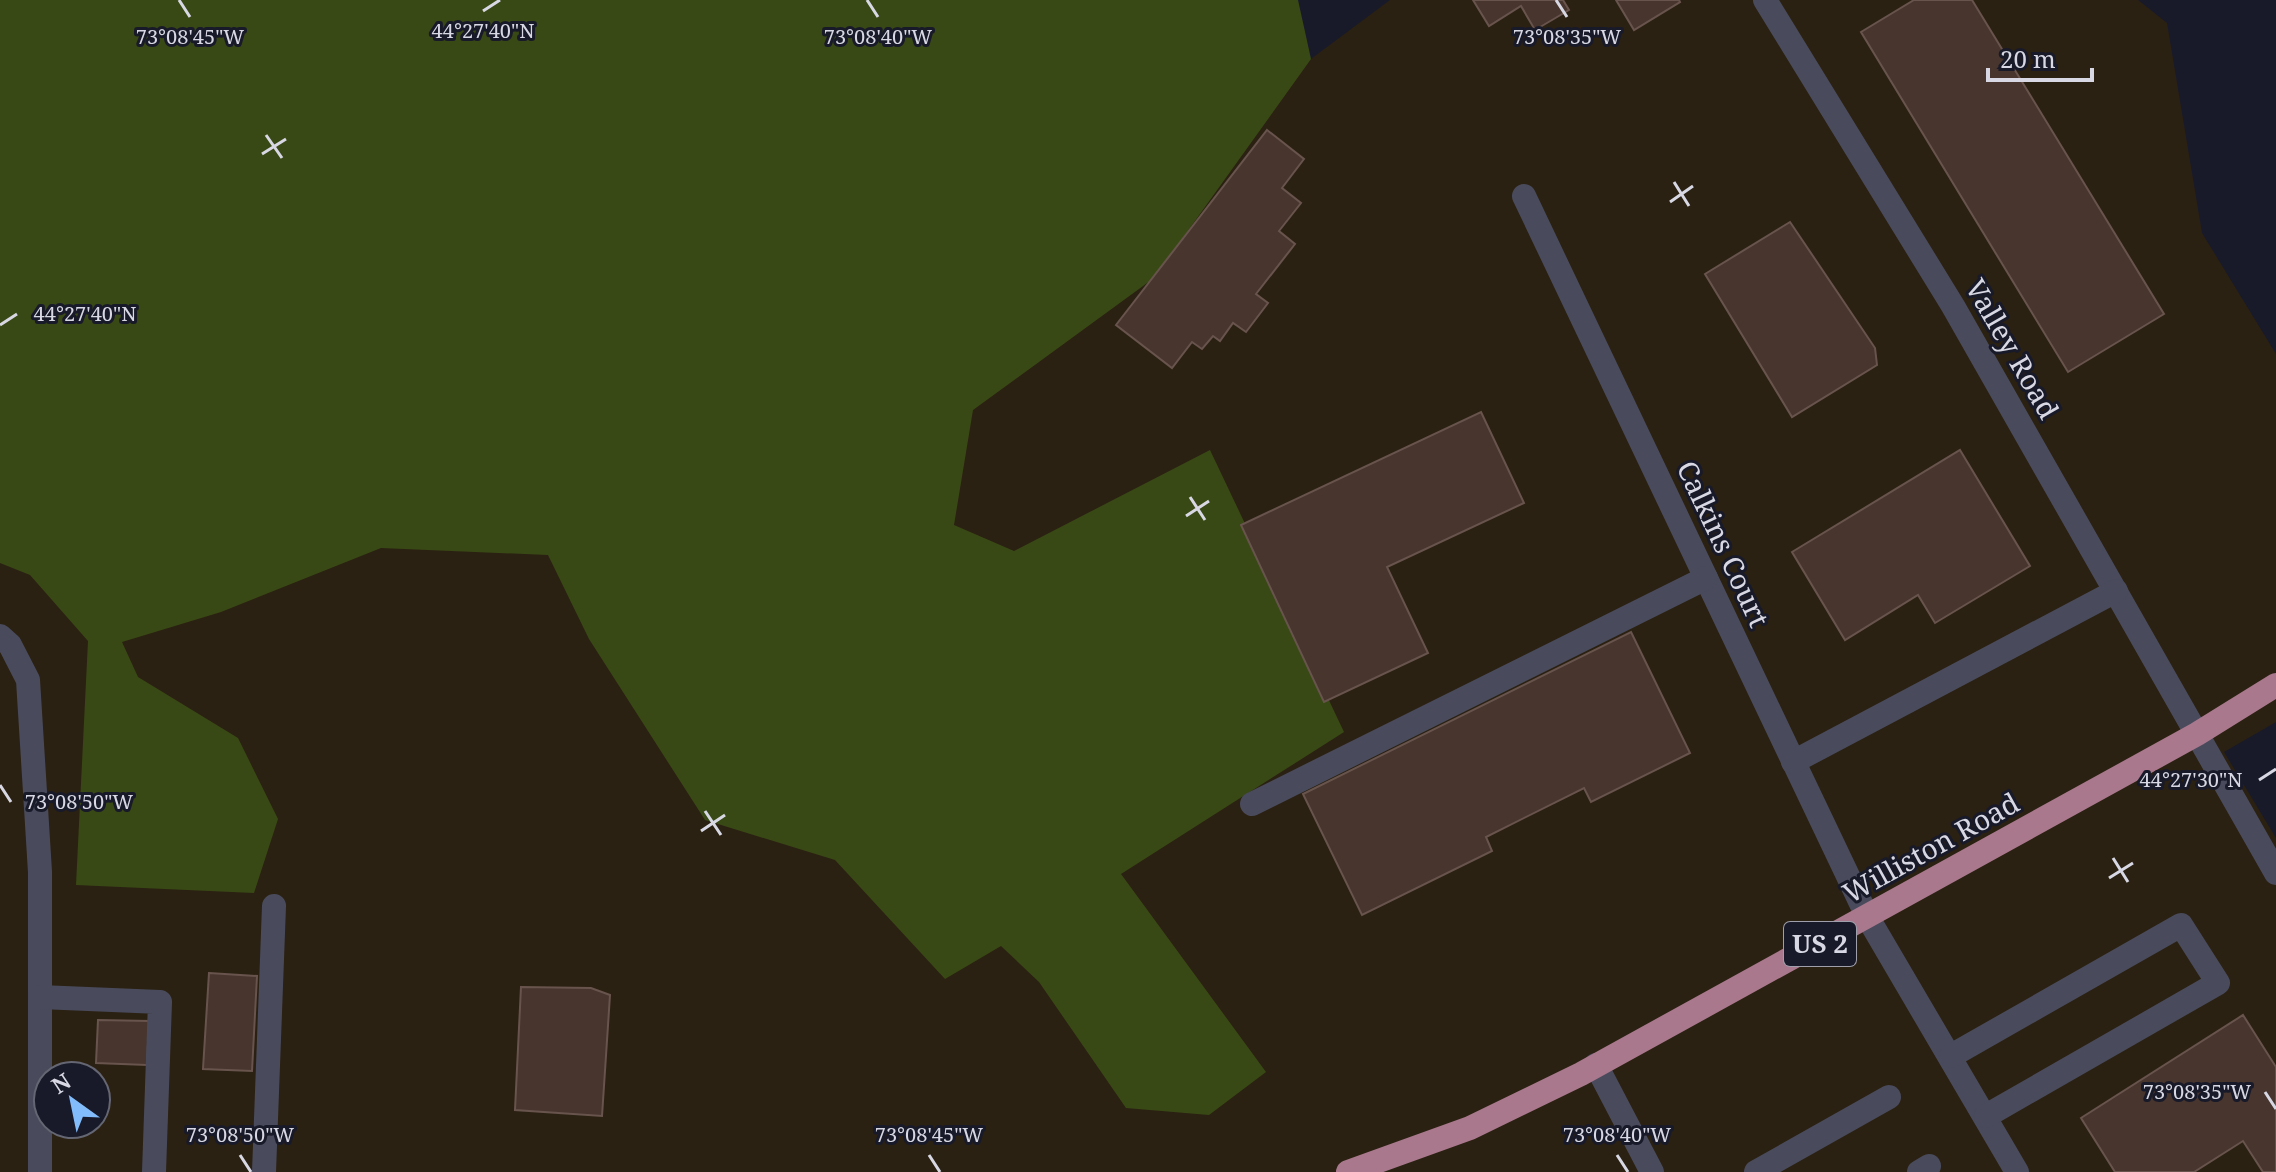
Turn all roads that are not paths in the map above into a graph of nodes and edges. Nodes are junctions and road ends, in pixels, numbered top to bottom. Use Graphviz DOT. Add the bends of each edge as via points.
graph roads {
  1 [pos="1765,0"];
  2 [pos="1524,196"];
  3 [pos="1706,578"];
  4 [pos="2116,591"];
  5 [pos="0,636"];
  6 [pos="2276,685"];
  7 [pos="2197,734"];
  8 [pos="1793,762"];
  9 [pos="1252,804"];
  10 [pos="2276,873"];
  11 [pos="274,906"];
  12 [pos="1868,918"];
  13 [pos="40,997"];
  14 [pos="1951,1056"];
  15 [pos="1596,1065"];
  16 [pos="1889,1097"];
  17 [pos="1986,1116"];
  18 [pos="40,1172"];
  19 [pos="154,1172"];
  20 [pos="264,1172"];
  21 [pos="1348,1172"];
  22 [pos="1652,1172"];
  23 [pos="1756,1172"];
  24 [pos="2017,1172"];
  1 -- 4 [label="street, Valley Road" via="1953,306"];
  2 -- 3 [label="street, Calkins Court"];
  3 -- 8 [label="street, Calkins Court"];
  3 -- 9 [label="street"];
  4 -- 7 [label="street, Valley Road"];
  4 -- 8 [label="street"];
  5 -- 13 [label="street" via="28,680 40,872"];
  6 -- 7 [label="main road, Williston Road / US 2"];
  7 -- 10 [label="street, Valley Road"];
  7 -- 12 [label="main road, Williston Road / US 2"];
  8 -- 12 [label="street, Calkins Court"];
  11 -- 20 [label="street"];
  12 -- 14 [label="street, Calkins Court"];
  12 -- 15 [label="main road, Williston Road / US 2"];
  13 -- 18 [label="street"];
  13 -- 19 [label="street" via="160,1002"];
  14 -- 17 [label="street, Calkins Court"];
  14 -- 17 [label="street" via="2181,925 2218,983"];
  15 -- 21 [label="main road, Williston Road / US 2" via="1470,1128"];
  15 -- 22 [label="street"];
  16 -- 23 [label="street"];
  17 -- 24 [label="street, Calkins Court"];
}
